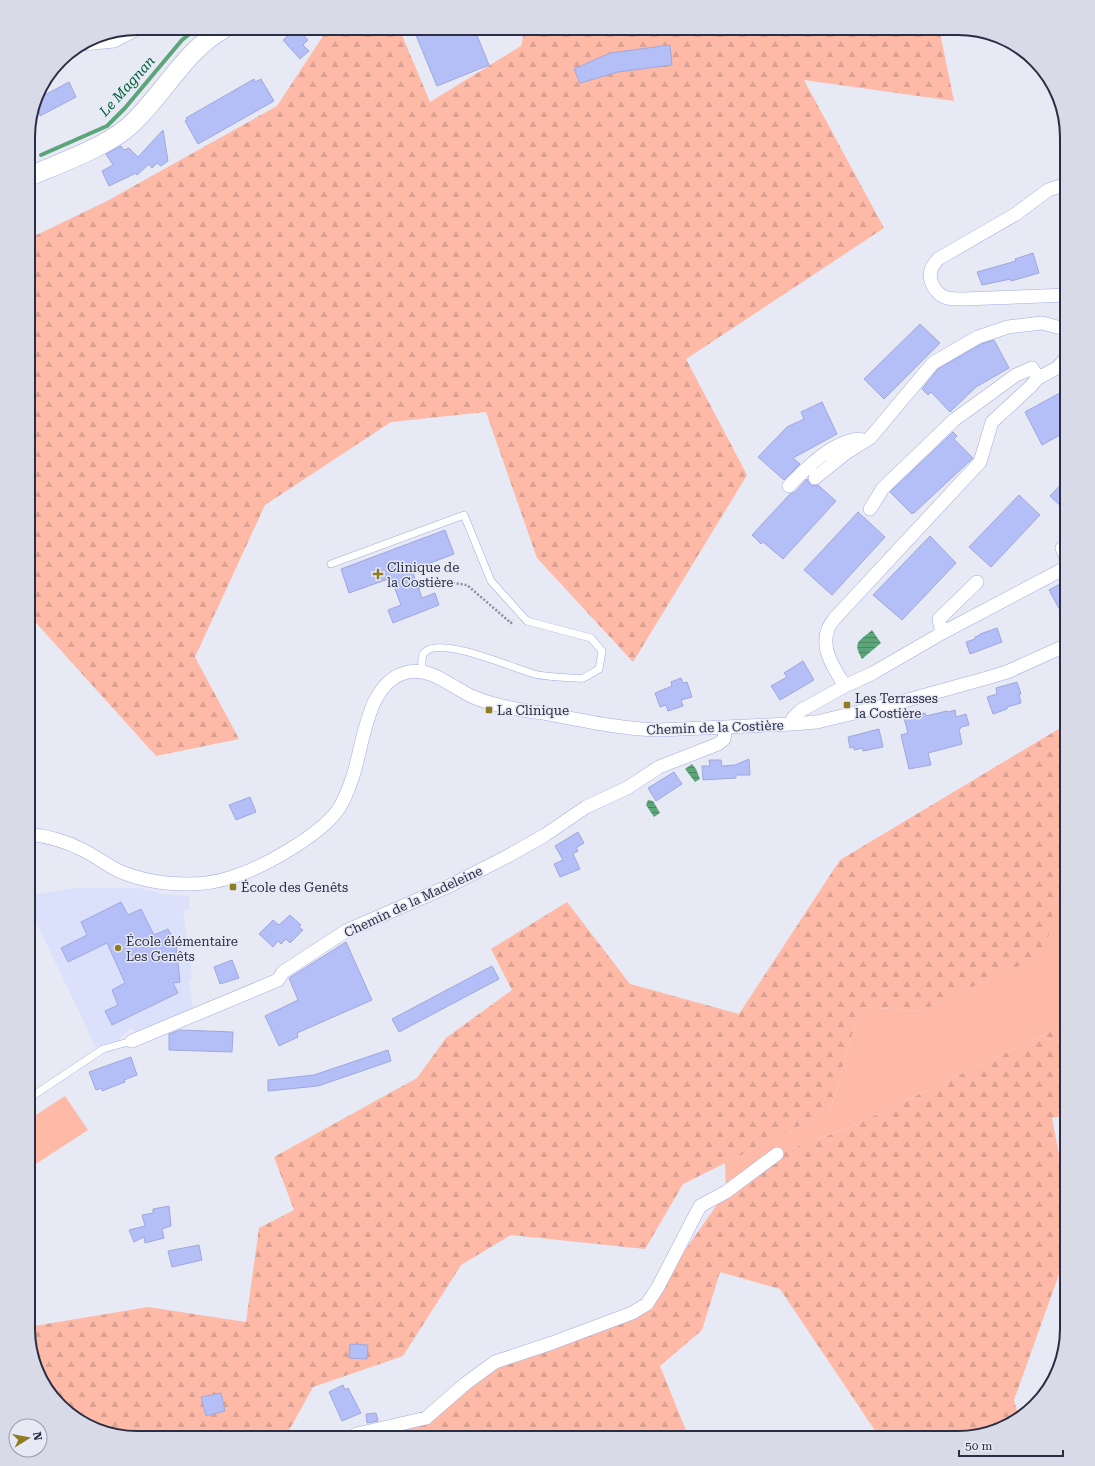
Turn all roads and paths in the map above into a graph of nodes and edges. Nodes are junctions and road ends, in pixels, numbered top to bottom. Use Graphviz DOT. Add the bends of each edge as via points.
graph roads {
  1 [pos="214,35"];
  2 [pos="123,36"];
  3 [pos="99,42"];
  4 [pos="35,174"];
  5 [pos="1060,186"];
  6 [pos="1060,295"];
  7 [pos="1060,328"];
  8 [pos="1060,365"];
  9 [pos="1038,378"];
  10 [pos="870,438"];
  11 [pos="815,478"];
  12 [pos="789,486"];
  13 [pos="870,509"];
  14 [pos="331,564"];
  15 [pos="1060,571"];
  16 [pos="977,582"];
  17 [pos="418,588"];
  18 [pos="520,613"];
  19 [pos="942,633"];
  20 [pos="1060,648"];
  21 [pos="423,673"];
  22 [pos="845,686"];
  23 [pos="792,724"];
  24 [pos="726,727"];
  25 [pos="35,835"];
  26 [pos="132,1041"];
  27 [pos="35,1094"];
  28 [pos="777,1154"];
  29 [pos="370,1431"];
  1 -- 4 [label="street" via="195,51 126,128 99,145"];
  2 -- 3 [label="street" via="114,41"];
  5 -- 6 [label="street" via="1048,190 1016,214 938,259 930,277 933,286 946,298"];
  7 -- 10 [label="street" via="1042,323 1008,327 978,337 933,363"];
  8 -- 9 [label="street"];
  9 -- 13 [label="street" via="1032,368 1016,375 954,420 883,488"];
  9 -- 22 [label="street" via="992,422 980,462 831,624 826,640 827,651"];
  10 -- 11 [label="street"];
  10 -- 12 [label="street" via="855,439 833,448 810,464"];
  14 -- 18 [label="lane" via="464,515 491,581"];
  15 -- 19 [label="street"];
  16 -- 19 [label="street" via="939,619"];
  17 -- 18 [label="path" via="439,581 467,585 511,623"];
  18 -- 21 [label="lane" via="527,621 591,638 602,651 599,669 582,678 536,674 472,653 444,647 425,652 422,657"];
  19 -- 22 [label="street" via="873,673"];
  20 -- 23 [label="street, Chemin de la Costière" via="1007,672 987,678 848,715"];
  21 -- 24 [label="street, Chemin de la Costière" via="493,704 593,723 648,730"];
  21 -- 25 [label="street, Chemin de la Costière" via="416,671 401,674 389,681 380,691 371,708 352,779 336,812 305,839 245,873 198,884 156,882 118,870 63,841"];
  22 -- 23 [label="street" via="796,714"];
  23 -- 24 [label="street, Chemin de la Costière"];
  24 -- 26 [label="street, Chemin de la Madeleine" via="724,739 718,744 659,767 627,788 586,806 508,856 449,886 346,931 283,972 278,980"];
  26 -- 27 [label="lane, Chemin de la Madeleine" via="103,1049"];
  28 -- 29 [label="street" via="726,1192 700,1206 647,1304 632,1313 495,1362 426,1418"];
}
